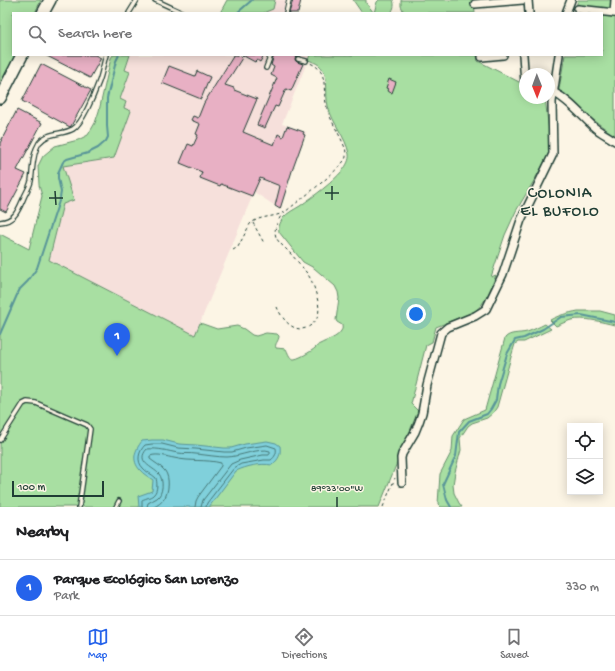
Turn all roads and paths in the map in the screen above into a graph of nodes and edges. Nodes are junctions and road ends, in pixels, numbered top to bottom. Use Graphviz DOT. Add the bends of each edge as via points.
graph roads {
  1 [pos="50,0"];
  2 [pos="138,0"];
  3 [pos="155,0"];
  4 [pos="289,0"];
  5 [pos="523,0"];
  6 [pos="528,0"];
  7 [pos="571,0"];
  8 [pos="615,0"];
  9 [pos="475,4"];
  10 [pos="578,9"];
  11 [pos="44,12"];
  12 [pos="130,12"];
  13 [pos="181,12"];
  14 [pos="286,12"];
  15 [pos="529,12"];
  16 [pos="566,12"];
  17 [pos="591,12"];
  18 [pos="603,13"];
  19 [pos="614,13"];
  20 [pos="21,56"];
  21 [pos="106,56"];
  22 [pos="271,56"];
  23 [pos="523,56"];
  24 [pos="559,56"];
  25 [pos="298,59"];
  26 [pos="306,61"];
  27 [pos="266,68"];
  28 [pos="524,68"];
  29 [pos="555,80"];
  30 [pos="555,93"];
  31 [pos="0,98"];
  32 [pos="552,104"];
  33 [pos="615,141"];
  34 [pos="282,214"];
  35 [pos="0,222"];
  36 [pos="253,222"];
  37 [pos="264,244"];
  38 [pos="233,250"];
  39 [pos="276,307"];
  40 [pos="0,440"];
  41 [pos="398,480"];
  42 [pos="119,501"];
  43 [pos="79,507"];
  44 [pos="116,507"];
  45 [pos="383,507"];
  1 -- 11 [label="main road"];
  2 -- 12 [label="lane"];
  3 -- 13 [label="lane"];
  4 -- 14 [label="lane"];
  5 -- 9 [label="street"];
  6 -- 15 [label="street"];
  7 -- 16 [label="street"];
  8 -- 19 [label="street"];
  10 -- 17 [label="street"];
  18 -- 19 [label="street"];
  20 -- 31 [label="main road"];
  21 -- 35 [label="lane" via="99,83 83,116 74,128 49,136 40,142 35,153 30,183 17,213 13,218"];
  22 -- 27 [label="lane"];
  23 -- 28 [label="street"];
  24 -- 29 [label="street"];
  25 -- 26 [label="lane"];
  26 -- 34 [label="path" via="321,72 325,83 326,102 346,156 332,174"];
  30 -- 33 [label="street"];
  32 -- 41 [label="street" via="553,154 521,220 503,274 486,308 479,314 448,327 442,333 422,413 415,432 402,454"];
  34 -- 36 [label="path"];
  34 -- 39 [label="path" via="276,226 276,235 312,281 319,313 311,325 298,328 285,320"];
  36 -- 37 [label="path"];
  36 -- 38 [label="path" via="238,247"];
  40 -- 43 [label="lane" via="23,404 27,402 36,403 87,425 90,429"];
  41 -- 45 [label="path"];
  42 -- 44 [label="lane"];
}
